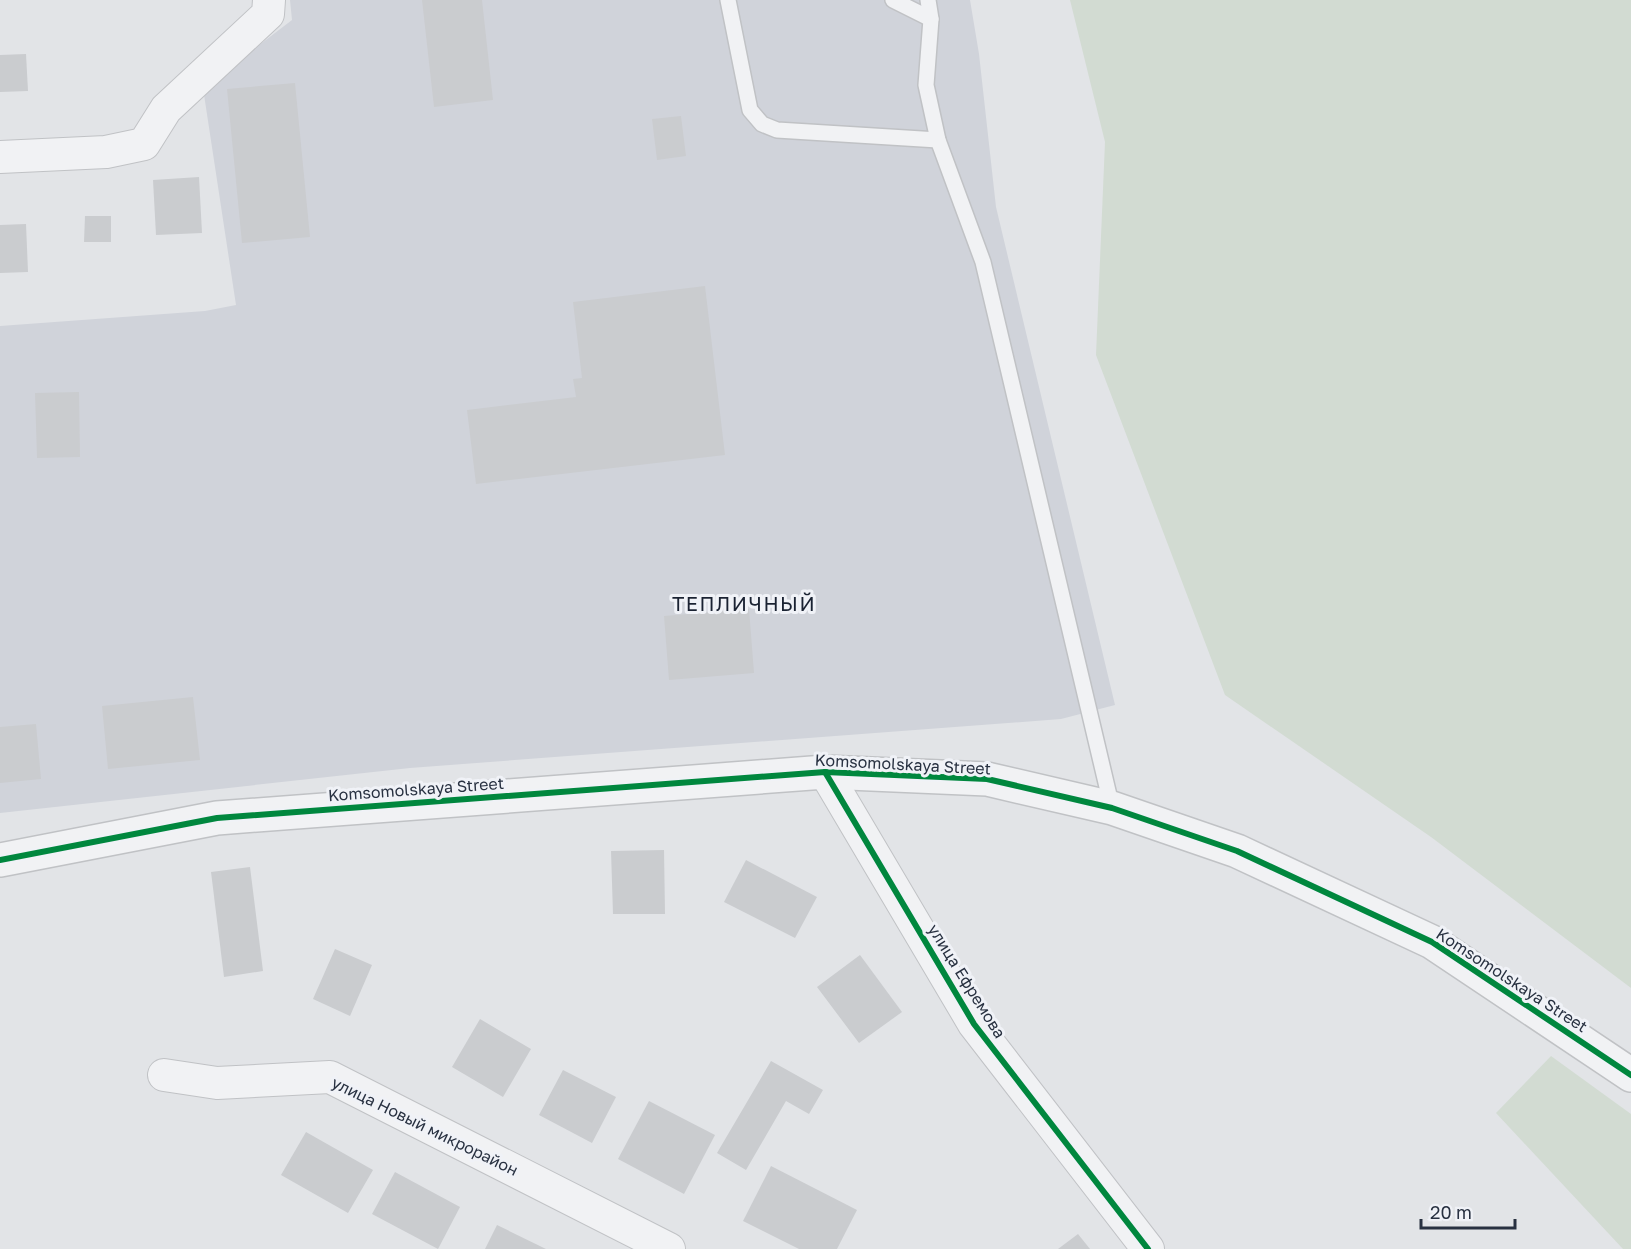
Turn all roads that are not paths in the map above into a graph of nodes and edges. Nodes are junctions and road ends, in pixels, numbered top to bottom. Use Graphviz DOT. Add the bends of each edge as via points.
graph roads {
  1 [pos="269,0"];
  2 [pos="728,0"];
  3 [pos="894,0"];
  4 [pos="928,0"];
  5 [pos="931,19"];
  6 [pos="938,140"];
  7 [pos="0,158"];
  8 [pos="825,771"];
  9 [pos="1112,808"];
  10 [pos="0,860"];
  11 [pos="164,1075"];
  12 [pos="1631,1075"];
  13 [pos="669,1249"];
  14 [pos="1149,1249"];
  1 -- 7 [label="street" via="268,14 166,109 144,144 106,152"];
  2 -- 6 [label="lane" via="750,110 762,124 777,130"];
  3 -- 5 [label="lane"];
  4 -- 5 [label="lane"];
  5 -- 6 [label="lane" via="926,85"];
  6 -- 9 [label="lane" via="983,262"];
  8 -- 9 [label="street, Komsomolskaya Street" via="987,779"];
  8 -- 10 [label="street, Komsomolskaya Street" via="217,818"];
  8 -- 14 [label="street, улица Ефремова" via="974,1024"];
  9 -- 12 [label="street, Komsomolskaya Street" via="1238,851 1432,942"];
  11 -- 13 [label="street, улица Новый микрорайон" via="217,1083 330,1077"];
}
